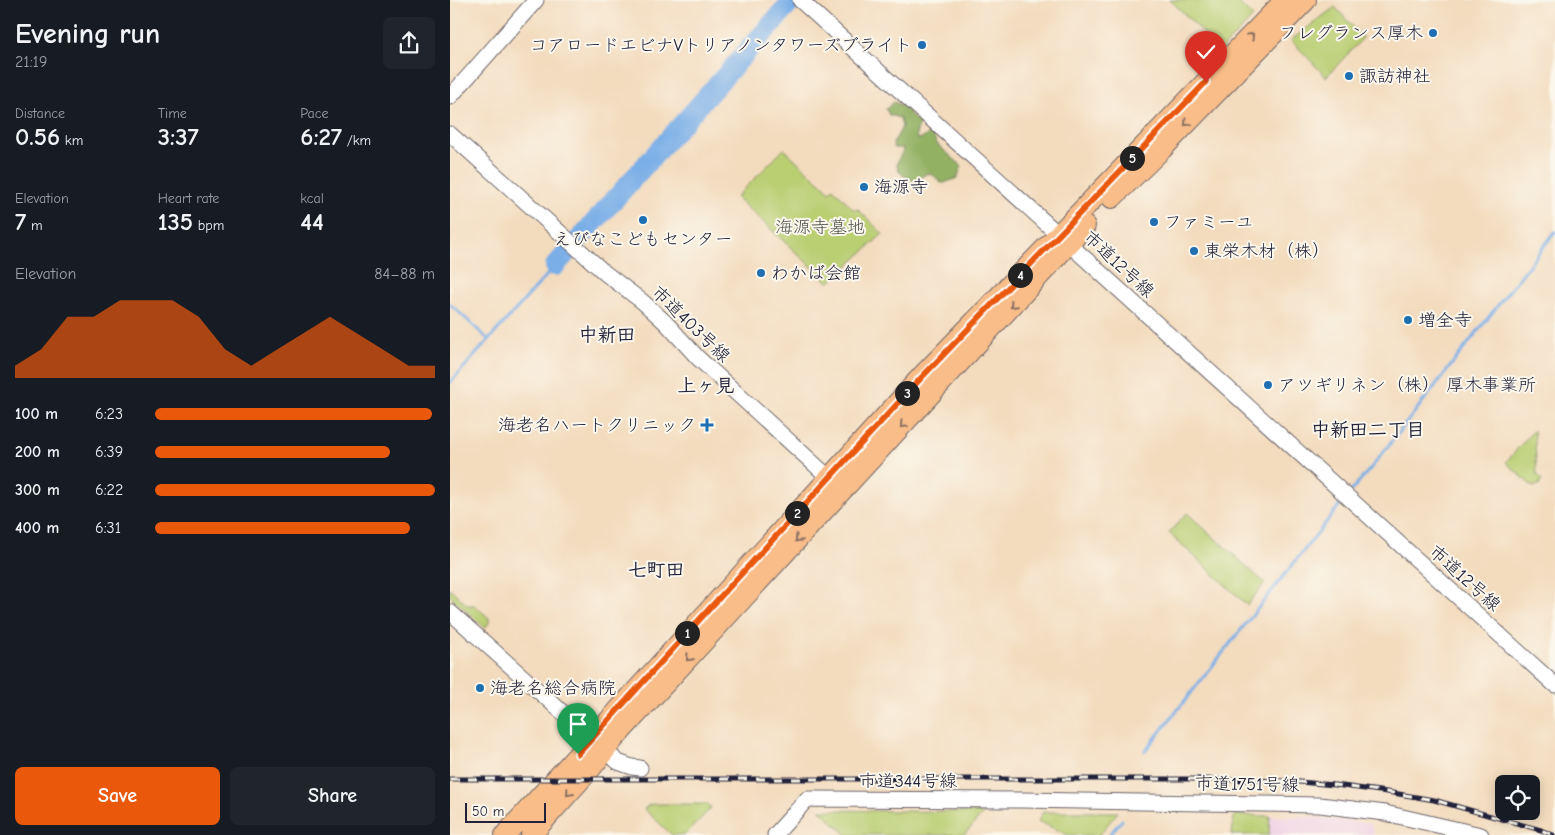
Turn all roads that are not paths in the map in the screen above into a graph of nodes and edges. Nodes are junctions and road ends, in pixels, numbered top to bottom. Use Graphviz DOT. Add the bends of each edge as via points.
graph roads {
  1 [pos="536,0"];
  2 [pos="1285,0"];
  3 [pos="1306,0"];
  4 [pos="802,2"];
  5 [pos="450,98"];
  6 [pos="450,134"];
  7 [pos="1064,239"];
  8 [pos="836,483"];
  9 [pos="455,616"];
  10 [pos="1555,685"];
  11 [pos="598,745"];
  12 [pos="640,768"];
  13 [pos="1009,800"];
  14 [pos="505,835"];
  15 [pos="531,835"];
  16 [pos="775,835"];
  17 [pos="1481,835"];
  1 -- 5 [label="street"];
  7 -- 2 [label="main road, one-way"];
  3 -- 7 [label="main road, one-way" via="1169,142"];
  4 -- 7 [label="street, 市道12号線"];
  6 -- 8 [label="street, 市道403号線" via="605,273 648,307 698,358"];
  7 -- 8 [label="main road"];
  7 -- 10 [label="street, 市道12号線"];
  8 -- 11 [label="main road" via="614,739"];
  9 -- 11 [label="street"];
  11 -- 12 [label="street" via="618,762"];
  11 -- 14 [label="main road"];
  11 -- 15 [label="main road, one-way"];
  13 -- 16 [label="street, 市道344号線" via="807,799"];
  13 -- 17 [label="street, 市道1751号線" via="1320,805 1386,813"];
}
